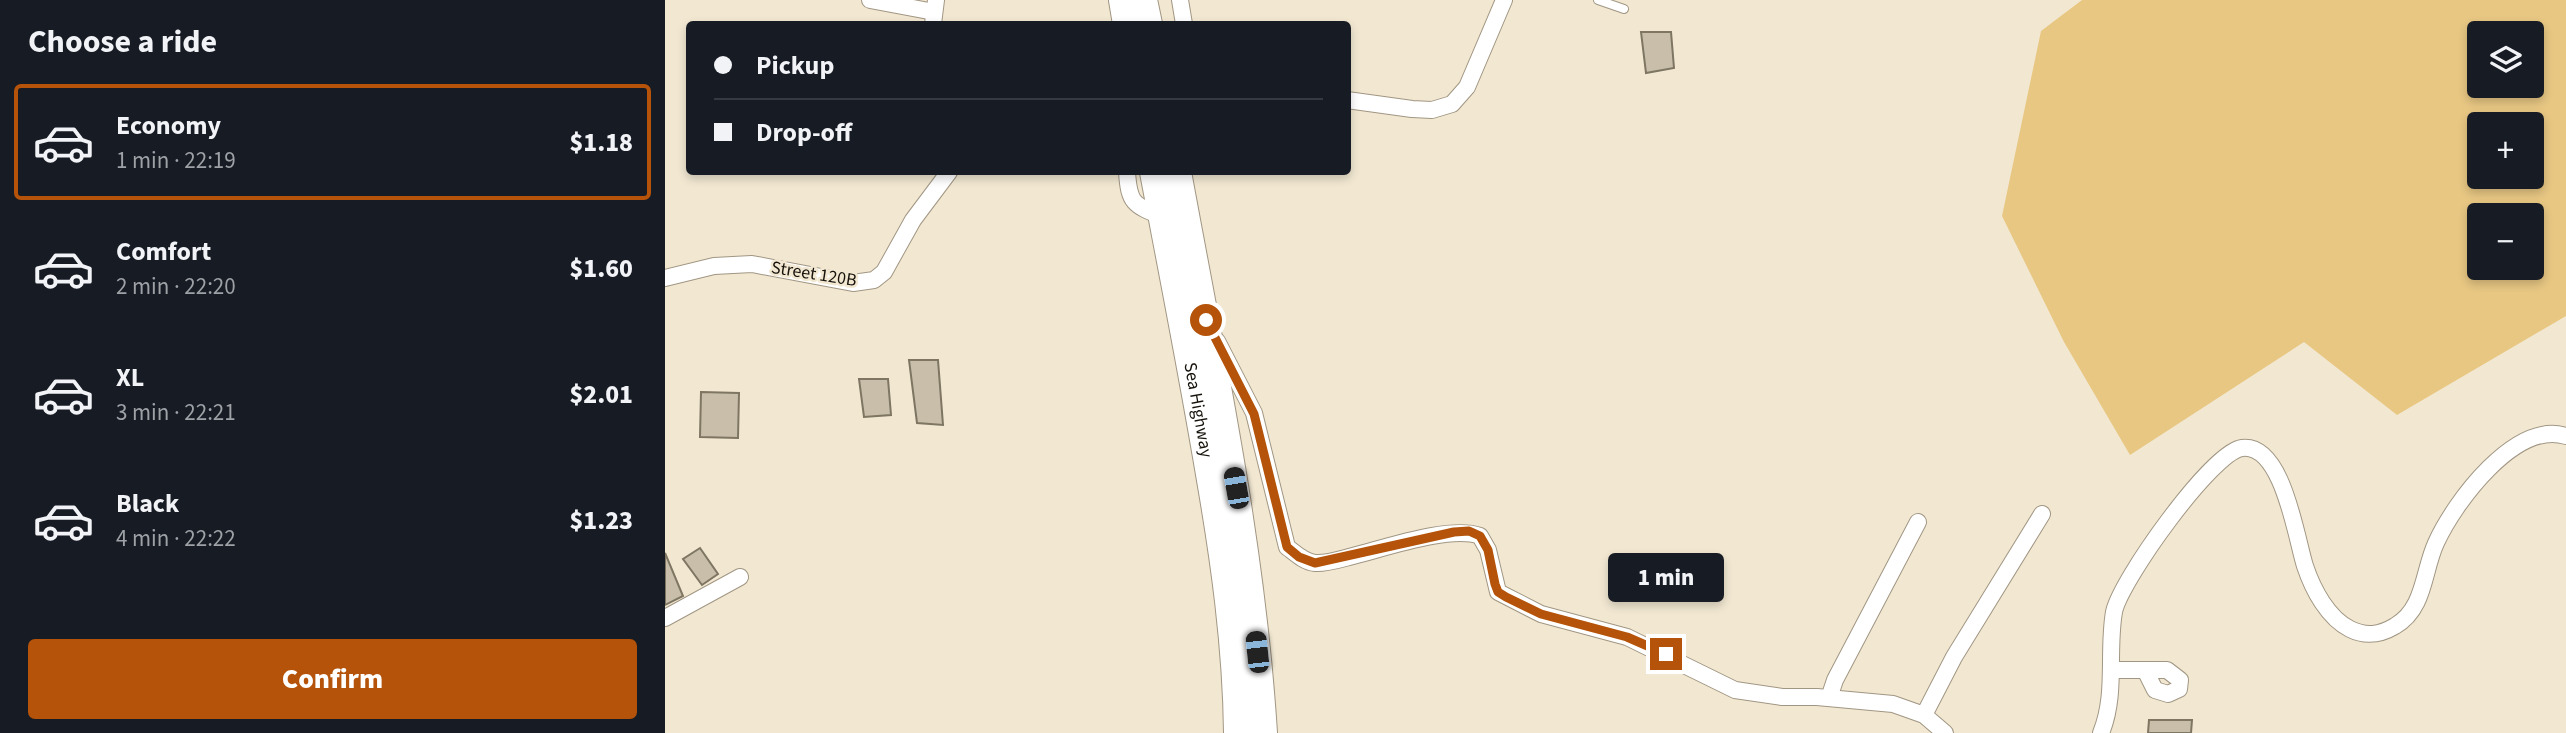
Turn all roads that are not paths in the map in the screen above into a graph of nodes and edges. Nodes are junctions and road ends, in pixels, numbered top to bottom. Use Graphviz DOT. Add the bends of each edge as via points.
graph roads {
  1 [pos="870,0"];
  2 [pos="1123,0"];
  3 [pos="1143,0"];
  4 [pos="1180,0"];
  5 [pos="1504,0"];
  6 [pos="1598,0"];
  7 [pos="1624,9"];
  8 [pos="934,12"];
  9 [pos="1126,21"];
  10 [pos="1147,21"];
  11 [pos="1184,21"];
  12 [pos="1351,101"];
  13 [pos="947,175"];
  14 [pos="1127,175"];
  15 [pos="1155,175"];
  16 [pos="1177,175"];
  17 [pos="1190,175"];
  18 [pos="1174,215"];
  19 [pos="665,278"];
  20 [pos="1206,320"];
  21 [pos="2566,436"];
  22 [pos="2042,514"];
  23 [pos="1919,522"];
  24 [pos="740,577"];
  25 [pos="665,618"];
  26 [pos="2112,670"];
  27 [pos="2146,671"];
  28 [pos="1829,698"];
  29 [pos="1924,715"];
  30 [pos="1238,733"];
  31 [pos="1263,733"];
  32 [pos="1945,733"];
  33 [pos="2101,733"];
  1 -- 8 [label="street"];
  2 -- 9 [label="highway"];
  3 -- 10 [label="highway"];
  4 -- 11 [label="street"];
  5 -- 12 [label="street" via="1467,87 1452,104 1432,110"];
  6 -- 7 [label="lane"];
  13 -- 19 [label="street, Street 120B" via="913,220 884,272 874,280 853,283 752,264 714,266"];
  14 -- 18 [label="street" via="1134,202 1143,209"];
  15 -- 18 [label="highway, Sea Highway"];
  16 -- 18 [label="highway, Sea Highway"];
  17 -- 18 [label="highway"];
  18 -- 20 [label="highway, Sea Highway"];
  18 -- 30 [label="highway, Sea Highway" via="1223,550 1238,687"];
  20 -- 28 [label="street" via="1254,414 1287,547 1299,557 1315,563 1338,560 1469,531 1480,536 1488,550 1498,592 1515,602 1550,617 1627,637 1735,690"];
  20 -- 31 [label="highway, Sea Highway" via="1236,488"];
  21 -- 26 [label="street" via="2538,435 2518,445 2478,480 2449,517 2410,614 2399,625 2371,635 2344,626 2330,613 2306,568 2275,471 2256,450 2237,449 2216,465 2133,570 2114,613"];
  22 -- 29 [label="street"];
  23 -- 28 [label="street"];
  24 -- 25 [label="street"];
  26 -- 27 [label="street"];
  26 -- 33 [label="street"];
  28 -- 29 [label="street" via="1893,704"];
  29 -- 32 [label="street"];
}
